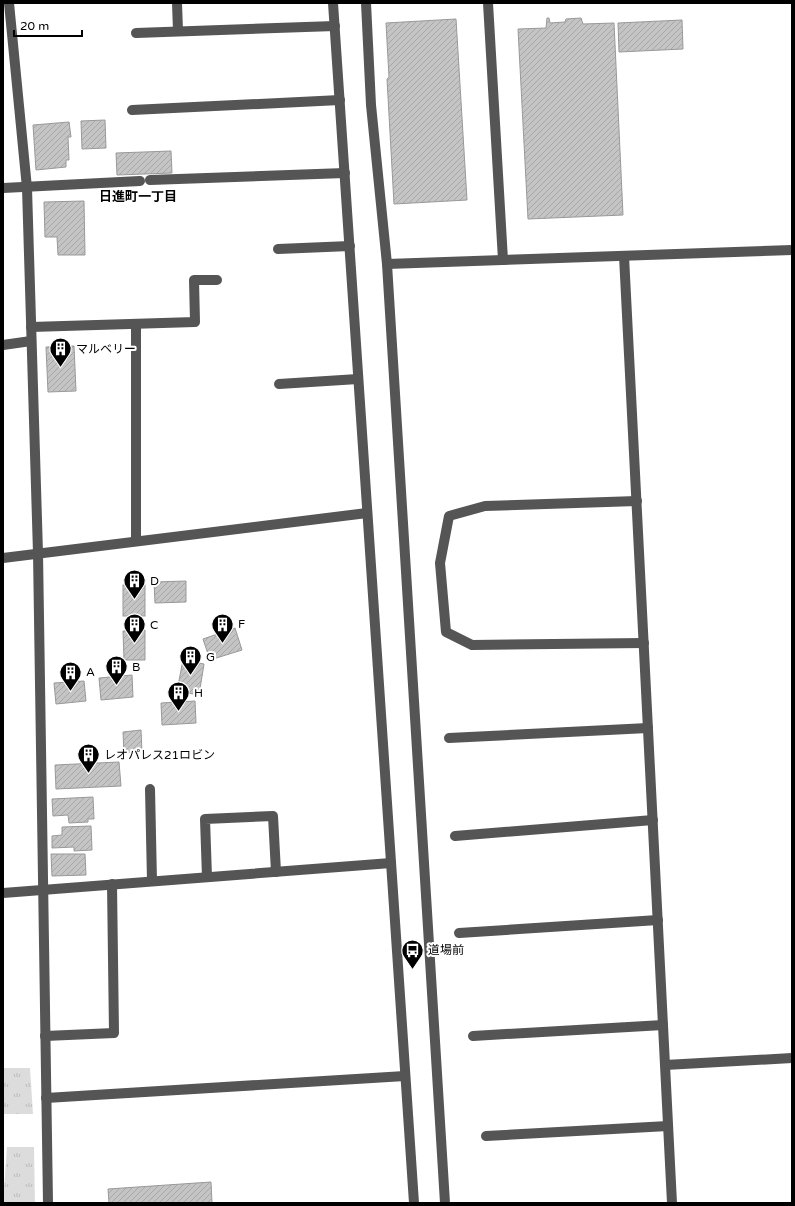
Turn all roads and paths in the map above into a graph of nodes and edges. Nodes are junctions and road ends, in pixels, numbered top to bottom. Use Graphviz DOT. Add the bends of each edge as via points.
graph roads {
  1 [pos="9,3"];
  2 [pos="177,3"];
  3 [pos="333,3"];
  4 [pos="366,3"];
  5 [pos="488,3"];
  6 [pos="335,26"];
  7 [pos="178,31"];
  8 [pos="136,33"];
  9 [pos="340,100"];
  10 [pos="132,110"];
  11 [pos="345,173"];
  12 [pos="3,188"];
  13 [pos="26,188"];
  14 [pos="350,246"];
  15 [pos="278,249"];
  16 [pos="792,250"];
  17 [pos="624,256"];
  18 [pos="503,260"];
  19 [pos="387,264"];
  20 [pos="217,280"];
  21 [pos="136,324"];
  22 [pos="31,327"];
  23 [pos="31,341"];
  24 [pos="3,345"];
  25 [pos="358,379"];
  26 [pos="279,384"];
  27 [pos="637,501"];
  28 [pos="367,513"];
  29 [pos="136,541"];
  30 [pos="38,553"];
  31 [pos="3,558"];
  32 [pos="644,643"];
  33 [pos="648,728"];
  34 [pos="449,738"];
  35 [pos="150,789"];
  36 [pos="653,820"];
  37 [pos="455,836"];
  38 [pos="391,863"];
  39 [pos="276,872"];
  40 [pos="207,877"];
  41 [pos="152,881"];
  42 [pos="112,884"];
  43 [pos="43,890"];
  44 [pos="3,893"];
  45 [pos="658,920"];
  46 [pos="459,933"];
  47 [pos="663,1026"];
  48 [pos="45,1036"];
  49 [pos="473,1036"];
  50 [pos="792,1058"];
  51 [pos="665,1065"];
  52 [pos="405,1076"];
  53 [pos="46,1098"];
  54 [pos="668,1126"];
  55 [pos="486,1136"];
  56 [pos="48,1203"];
  57 [pos="414,1203"];
  58 [pos="445,1203"];
  59 [pos="672,1203"];
  1 -- 13 [label="street"];
  2 -- 7 [label="street"];
  3 -- 6 [label="street"];
  4 -- 19 [label="street" via="371,105"];
  5 -- 18 [label="street"];
  6 -- 7 [label="street"];
  6 -- 9 [label="street"];
  7 -- 8 [label="street"];
  9 -- 10 [label="street"];
  9 -- 11 [label="street"];
  11 -- 13 [label="street"];
  11 -- 14 [label="street"];
  12 -- 13 [label="street"];
  13 -- 22 [label="street"];
  14 -- 15 [label="street"];
  14 -- 25 [label="street"];
  16 -- 17 [label="street"];
  17 -- 18 [label="street"];
  17 -- 27 [label="street"];
  18 -- 19 [label="street"];
  19 -- 58 [label="street"];
  20 -- 21 [label="street" via="194,280 195,322"];
  21 -- 22 [label="street"];
  21 -- 29 [label="street"];
  22 -- 23 [label="street"];
  23 -- 24 [label="street"];
  23 -- 30 [label="street"];
  25 -- 26 [label="street"];
  25 -- 28 [label="street"];
  27 -- 32 [label="street"];
  27 -- 32 [label="street" via="485,506 449,516 440,563 446,632 472,646"];
  28 -- 29 [label="street"];
  28 -- 38 [label="street"];
  29 -- 30 [label="street"];
  30 -- 31 [label="street"];
  30 -- 43 [label="street"];
  32 -- 33 [label="street"];
  33 -- 34 [label="street"];
  33 -- 36 [label="street"];
  35 -- 41 [label="street"];
  36 -- 37 [label="street"];
  36 -- 45 [label="street"];
  38 -- 39 [label="street"];
  38 -- 52 [label="street"];
  39 -- 40 [label="street"];
  39 -- 40 [label="street" via="272,816 205,819"];
  40 -- 41 [label="street"];
  41 -- 42 [label="street"];
  42 -- 43 [label="street"];
  42 -- 48 [label="street" via="114,1033"];
  43 -- 44 [label="street"];
  43 -- 48 [label="street"];
  45 -- 46 [label="street"];
  45 -- 47 [label="street"];
  47 -- 49 [label="street"];
  47 -- 51 [label="street"];
  48 -- 53 [label="street"];
  50 -- 51 [label="street"];
  51 -- 54 [label="street"];
  52 -- 53 [label="street"];
  52 -- 57 [label="street"];
  53 -- 56 [label="street"];
  54 -- 55 [label="street"];
  54 -- 59 [label="street"];
}
